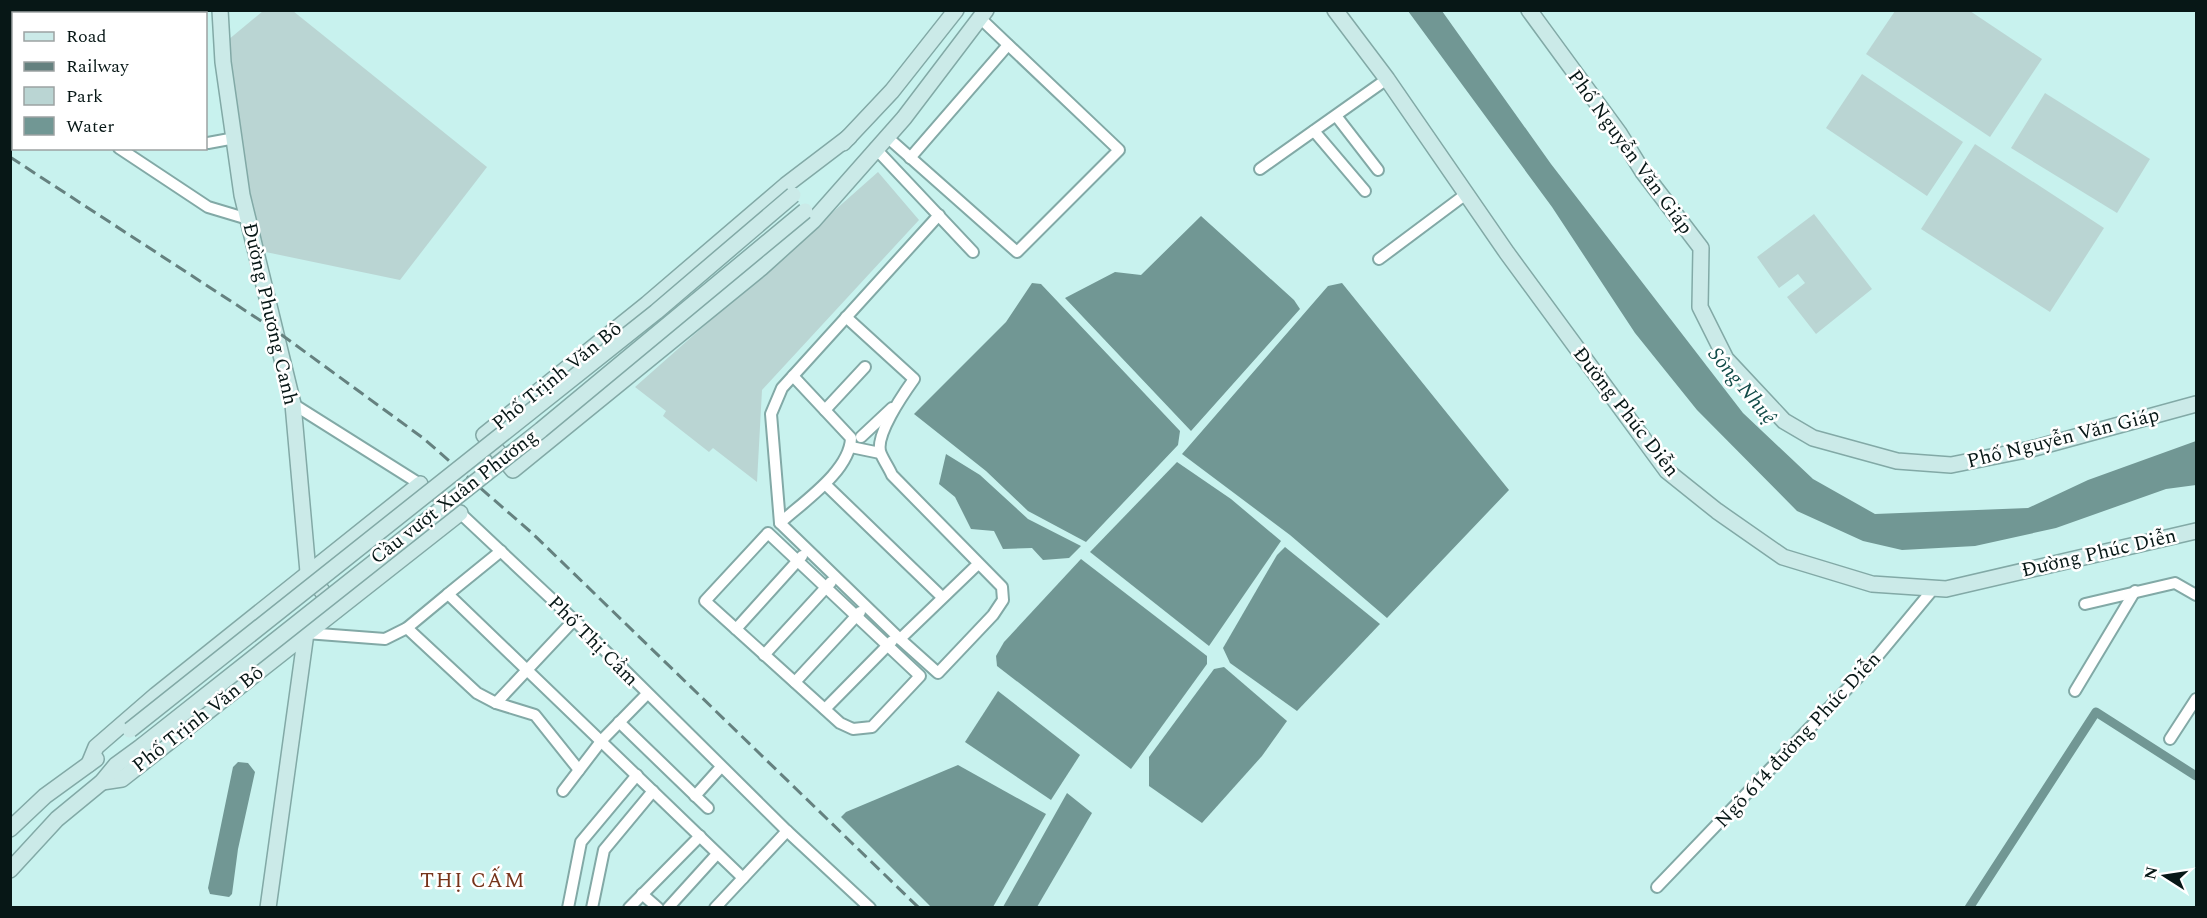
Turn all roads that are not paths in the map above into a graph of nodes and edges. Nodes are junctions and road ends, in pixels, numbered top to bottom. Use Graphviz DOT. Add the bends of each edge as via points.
graph roads {
  1 [pos="220,10"];
  2 [pos="956,10"];
  3 [pos="1335,10"];
  4 [pos="1529,10"];
  5 [pos="984,15"];
  6 [pos="1008,45"];
  7 [pos="1387,79"];
  8 [pos="1337,117"];
  9 [pos="1314,131"];
  10 [pos="886,136"];
  11 [pos="235,138"];
  12 [pos="849,138"];
  13 [pos="208,142"];
  14 [pos="875,148"];
  15 [pos="122,150"];
  16 [pos="910,158"];
  17 [pos="1260,169"];
  18 [pos="1378,170"];
  19 [pos="854,172"];
  20 [pos="1365,191"];
  21 [pos="1466,194"];
  22 [pos="793,195"];
  23 [pos="805,211"];
  24 [pos="236,215"];
  25 [pos="939,215"];
  26 [pos="973,252"];
  27 [pos="1378,259"];
  28 [pos="846,317"];
  29 [pos="865,367"];
  30 [pos="793,376"];
  31 [pos="293,404"];
  32 [pos="896,404"];
  33 [pos="2196,404"];
  34 [pos="825,410"];
  35 [pos="882,436"];
  36 [pos="854,441"];
  37 [pos="880,453"];
  38 [pos="420,484"];
  39 [pos="826,485"];
  40 [pos="460,513"];
  41 [pos="780,523"];
  42 [pos="2196,531"];
  43 [pos="808,550"];
  44 [pos="501,551"];
  45 [pos="798,560"];
  46 [pos="978,564"];
  47 [pos="308,572"];
  48 [pos="836,577"];
  49 [pos="826,587"];
  50 [pos="1935,588"];
  51 [pos="2135,591"];
  52 [pos="448,594"];
  53 [pos="2196,595"];
  54 [pos="942,597"];
  55 [pos="2085,604"];
  56 [pos="866,606"];
  57 [pos="336,610"];
  58 [pos="856,616"];
  59 [pos="574,620"];
  60 [pos="407,627"];
  61 [pos="736,629"];
  62 [pos="306,633"];
  63 [pos="899,638"];
  64 [pos="887,645"];
  65 [pos="764,655"];
  66 [pos="528,670"];
  67 [pos="795,682"];
  68 [pos="2075,691"];
  69 [pos="647,694"];
  70 [pos="2196,699"];
  71 [pos="496,703"];
  72 [pos="825,709"];
  73 [pos="619,722"];
  74 [pos="2170,739"];
  75 [pos="602,740"];
  76 [pos="89,764"];
  77 [pos="721,767"];
  78 [pos="579,770"];
  79 [pos="637,775"];
  80 [pos="102,782"];
  81 [pos="563,791"];
  82 [pos="654,791"];
  83 [pos="695,796"];
  84 [pos="708,808"];
  85 [pos="10,829"];
  86 [pos="787,831"];
  87 [pos="699,836"];
  88 [pos="717,854"];
  89 [pos="10,870"];
  90 [pos="743,878"];
  91 [pos="1657,887"];
  92 [pos="642,894"];
  93 [pos="268,908"];
  94 [pos="568,908"];
  95 [pos="592,908"];
  96 [pos="628,908"];
  97 [pos="658,908"];
  98 [pos="668,908"];
  99 [pos="715,908"];
  100 [pos="870,908"];
  1 -- 11 [label="main road, Đường Phương Canh" via="223,62"];
  2 -- 12 [label="main road, Phố Trịnh Văn Bô"];
  3 -- 7 [label="main road, Đường Phúc Diễn"];
  4 -- 33 [label="main road, Phố Nguyễn Văn Giáp" via="1701,248 1700,307 1710,333 1726,359 1784,421 1813,438 1897,461 1951,465 2031,449"];
  5 -- 6 [label="street"];
  5 -- 10 [label="main road, Phố Trịnh Văn Bô"];
  6 -- 16 [label="street"];
  6 -- 16 [label="street" via="1119,150 1017,252"];
  7 -- 8 [label="street"];
  7 -- 21 [label="main road, Đường Phúc Diễn"];
  8 -- 9 [label="street"];
  8 -- 18 [label="street"];
  9 -- 17 [label="street"];
  9 -- 20 [label="street"];
  10 -- 14 [label="main road, Phố Trịnh Văn Bô"];
  10 -- 16 [label="street"];
  11 -- 13 [label="street"];
  11 -- 24 [label="main road, Đường Phương Canh"];
  12 -- 19 [label="main road, Phố Trịnh Văn Bô" via="786,185 647,304 484,435 513,470 761,268 813,221"];
  12 -- 22 [label="main road, Phố Trịnh Văn Bô"];
  14 -- 19 [label="main road, Phố Trịnh Văn Bô"];
  14 -- 25 [label="street"];
  15 -- 24 [label="street" via="208,207"];
  19 -- 23 [label="main road, Phố Trịnh Văn Bô"];
  21 -- 27 [label="street"];
  21 -- 50 [label="main road, Đường Phúc Diễn" via="1667,471 1783,557 1872,584"];
  22 -- 76 [label="main road, Cầu vượt Xuân Phương, bridge" via="602,356"];
  23 -- 80 [label="main road, Cầu vượt Xuân Phương, bridge" via="604,378 116,765"];
  24 -- 31 [label="main road, Đường Phương Canh"];
  25 -- 26 [label="street"];
  25 -- 28 [label="street"];
  28 -- 30 [label="street"];
  28 -- 32 [label="street" via="914,379"];
  29 -- 34 [label="street"];
  30 -- 34 [label="street"];
  30 -- 41 [label="street" via="782,388 771,414"];
  31 -- 38 [label="street, Phố Thị Cẩm"];
  31 -- 47 [label="main road, Đường Phương Canh"];
  32 -- 35 [label="street"];
  32 -- 36 [label="street"];
  34 -- 36 [label="street"];
  35 -- 36 [label="street"];
  35 -- 37 [label="street"];
  36 -- 37 [label="street"];
  36 -- 39 [label="street"];
  37 -- 46 [label="street" via="892,475"];
  38 -- 40 [label="street, Phố Thị Cẩm"];
  38 -- 47 [label="main road"];
  39 -- 41 [label="street"];
  39 -- 54 [label="street"];
  40 -- 44 [label="street, Phố Thị Cẩm"];
  40 -- 57 [label="main road, Phố Trịnh Văn Bô"];
  41 -- 43 [label="street"];
  42 -- 50 [label="main road, Đường Phúc Diễn" via="1946,589"];
  43 -- 45 [label="street"];
  43 -- 48 [label="street"];
  44 -- 52 [label="street"];
  44 -- 59 [label="street, Phố Thị Cẩm"];
  45 -- 49 [label="street"];
  45 -- 61 [label="street"];
  45 -- 61 [label="street" via="768,533 705,601"];
  46 -- 54 [label="street"];
  46 -- 63 [label="street" via="1002,587 1004,600 938,673"];
  47 -- 57 [label="main road"];
  47 -- 76 [label="main road" via="96,747"];
  48 -- 49 [label="street"];
  48 -- 56 [label="street"];
  49 -- 58 [label="street"];
  49 -- 65 [label="street"];
  50 -- 91 [label="street, Ngõ 614 đường Phúc Diễn" via="1871,664"];
  51 -- 53 [label="street" via="2175,583"];
  51 -- 55 [label="street"];
  51 -- 68 [label="street"];
  52 -- 60 [label="street"];
  52 -- 66 [label="street"];
  54 -- 63 [label="street"];
  56 -- 58 [label="street"];
  56 -- 63 [label="street"];
  57 -- 62 [label="main road, Phố Trịnh Văn Bô"];
  58 -- 64 [label="street"];
  58 -- 67 [label="street"];
  59 -- 66 [label="street"];
  59 -- 69 [label="street, Phố Thị Cẩm"];
  60 -- 62 [label="street" via="385,639"];
  60 -- 71 [label="street" via="477,693"];
  61 -- 65 [label="street"];
  62 -- 80 [label="main road, Phố Trịnh Văn Bô" via="122,779"];
  62 -- 93 [label="main road"];
  63 -- 64 [label="street"];
  64 -- 72 [label="street"];
  64 -- 72 [label="street" via="920,676 872,727 853,729"];
  65 -- 67 [label="street"];
  66 -- 71 [label="street"];
  66 -- 75 [label="street"];
  67 -- 72 [label="street"];
  69 -- 73 [label="street"];
  69 -- 77 [label="street, Phố Thị Cẩm"];
  70 -- 74 [label="street"];
  71 -- 78 [label="street" via="535,715"];
  73 -- 75 [label="street"];
  73 -- 83 [label="street"];
  75 -- 78 [label="street"];
  75 -- 79 [label="street"];
  76 -- 85 [label="main road, Cầu vượt Xuân Phương" via="45,796"];
  77 -- 83 [label="street"];
  77 -- 86 [label="street, Phố Thị Cẩm"];
  78 -- 81 [label="street"];
  79 -- 82 [label="street"];
  79 -- 94 [label="street" via="581,842"];
  80 -- 89 [label="main road" via="57,819"];
  82 -- 87 [label="street"];
  82 -- 95 [label="street" via="604,850"];
  83 -- 84 [label="street"];
  86 -- 90 [label="street"];
  86 -- 100 [label="street, Phố Thị Cẩm"];
  87 -- 88 [label="street"];
  87 -- 92 [label="street"];
  88 -- 90 [label="street"];
  88 -- 98 [label="street"];
  90 -- 99 [label="street"];
  92 -- 96 [label="street"];
  92 -- 97 [label="street"];
}
